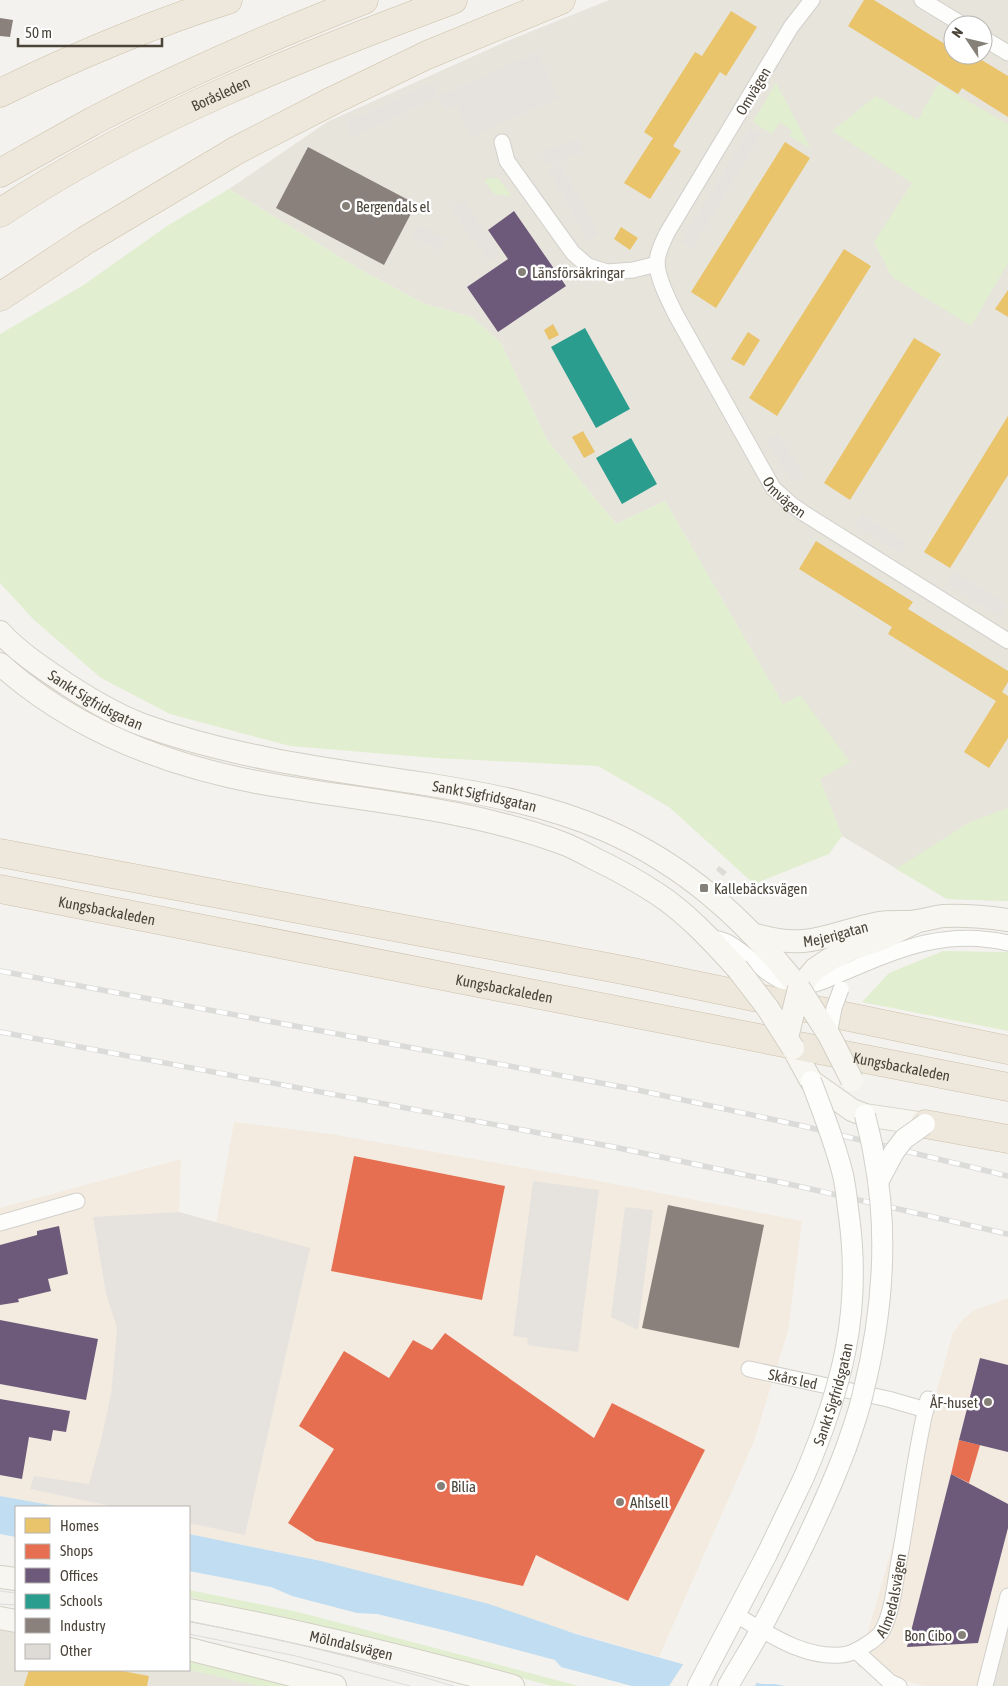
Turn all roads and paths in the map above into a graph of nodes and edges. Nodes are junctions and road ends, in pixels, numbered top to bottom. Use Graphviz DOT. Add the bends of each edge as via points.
graph roads {
  1 [pos="228,0"];
  2 [pos="364,0"];
  3 [pos="453,0"];
  4 [pos="562,0"];
  5 [pos="812,0"];
  6 [pos="922,0"];
  7 [pos="946,15"];
  8 [pos="993,44"];
  9 [pos="1008,53"];
  10 [pos="0,93"];
  11 [pos="502,142"];
  12 [pos="0,173"];
  13 [pos="0,212"];
  14 [pos="657,264"];
  15 [pos="0,297"];
  16 [pos="0,632"];
  17 [pos="1008,641"];
  18 [pos="0,664"];
  19 [pos="0,853"];
  20 [pos="0,888"];
  21 [pos="1008,920"];
  22 [pos="918,921"];
  23 [pos="706,935"];
  24 [pos="756,935"];
  25 [pos="1008,943"];
  26 [pos="856,967"];
  27 [pos="803,983"];
  28 [pos="829,1035"];
  29 [pos="787,1038"];
  30 [pos="1008,1050"];
  31 [pos="811,1081"];
  32 [pos="1008,1087"];
  33 [pos="865,1115"];
  34 [pos="925,1124"];
  35 [pos="1008,1139"];
  36 [pos="878,1182"];
  37 [pos="77,1201"];
  38 [pos="0,1224"];
  39 [pos="749,1369"];
  40 [pos="927,1404"];
  41 [pos="0,1577"];
  42 [pos="15,1580"];
  43 [pos="1008,1596"];
  44 [pos="190,1610"];
  45 [pos="736,1615"];
  46 [pos="0,1618"];
  47 [pos="15,1621"];
  48 [pos="761,1629"];
  49 [pos="190,1648"];
  50 [pos="856,1651"];
  51 [pos="703,1678"];
  52 [pos="731,1681"];
  53 [pos="335,1686"];
  54 [pos="513,1686"];
  55 [pos="899,1686"];
  56 [pos="985,1686"];
  1 -- 10 [label="highway" via="102,46"];
  2 -- 12 [label="highway, Boråsleden" via="214,62 93,121"];
  3 -- 13 [label="highway, Boråsleden" via="279,66 186,109 96,154"];
  4 -- 15 [label="highway" via="427,55 237,150 86,240"];
  5 -- 14 [label="street, Omvägen" via="791,27 667,233"];
  6 -- 7 [label="street"];
  8 -- 9 [label="street"];
  11 -- 14 [label="street" via="506,162 573,253 588,266 608,272"];
  14 -- 17 [label="street, Omvägen" via="676,315 773,488 805,514"];
  16 -- 24 [label="main road, Sankt Sigfridsgatan" via="40,667 68,686 142,725 280,762 482,793 572,817 606,830 665,862 704,888"];
  18 -- 23 [label="main road, Sankt Sigfridsgatan" via="23,685 95,730 177,762 283,787 476,818 564,843 657,894"];
  19 -- 30 [label="highway" via="623,970"];
  20 -- 32 [label="highway, Kungsbackaleden"];
  21 -- 22 [label="main road, Mejerigatan" via="984,916 942,916"];
  22 -- 24 [label="main road, Mejerigatan" via="880,923 802,942 775,941"];
  22 -- 27 [label="main road, Mejerigatan" via="830,959"];
  23 -- 27 [label="street" via="729,943 783,982"];
  23 -- 29 [label="main road, Sankt Sigfridsgatan, bridge" via="737,968"];
  24 -- 27 [label="main road, Sankt Sigfridsgatan"];
  25 -- 26 [label="street" via="959,937 929,941"];
  26 -- 27 [label="street"];
  26 -- 28 [label="street, bridge" via="841,989"];
  27 -- 28 [label="main road, Sankt Sigfridsgatan, bridge"];
  27 -- 29 [label="main road, bridge"];
  28 -- 33 [label="main road, Sankt Sigfridsgatan, bridge" via="852,1080"];
  29 -- 31 [label="main road, Sankt Sigfridsgatan, bridge"];
  31 -- 33 [label="main road, Sankt Sigfridsgatan" via="852,1110"];
  31 -- 45 [label="street, Sankt Sigfridsgatan, bridge" via="843,1176 854,1286 850,1329 839,1384 822,1436"];
  33 -- 34 [label="main road, Sankt Sigfridsgatan"];
  33 -- 36 [label="street, Sankt Sigfridsgatan, bridge"];
  34 -- 35 [label="highway"];
  34 -- 36 [label="street, bridge" via="904,1139"];
  36 -- 48 [label="street, Sankt Sigfridsgatan, bridge" via="882,1244 880,1286 876,1333 863,1395 830,1490"];
  37 -- 38 [label="street"];
  39 -- 40 [label="street, Skårs led"];
  40 -- 50 [label="street, Almedalsvägen" via="892,1602 882,1632"];
  41 -- 42 [label="main road"];
  43 -- 56 [label="street"];
  44 -- 54 [label="main road, Mölndalsvägen" via="419,1660"];
  45 -- 48 [label="street, Almedalsvägen"];
  45 -- 51 [label="street, Sankt Sigfridsgatan"];
  46 -- 47 [label="main road"];
  48 -- 50 [label="street, Almedalsvägen" via="787,1644 821,1654 842,1655"];
  48 -- 52 [label="street, Sankt Sigfridsgatan"];
  49 -- 53 [label="main road"];
  50 -- 55 [label="street" via="890,1682"];
}
